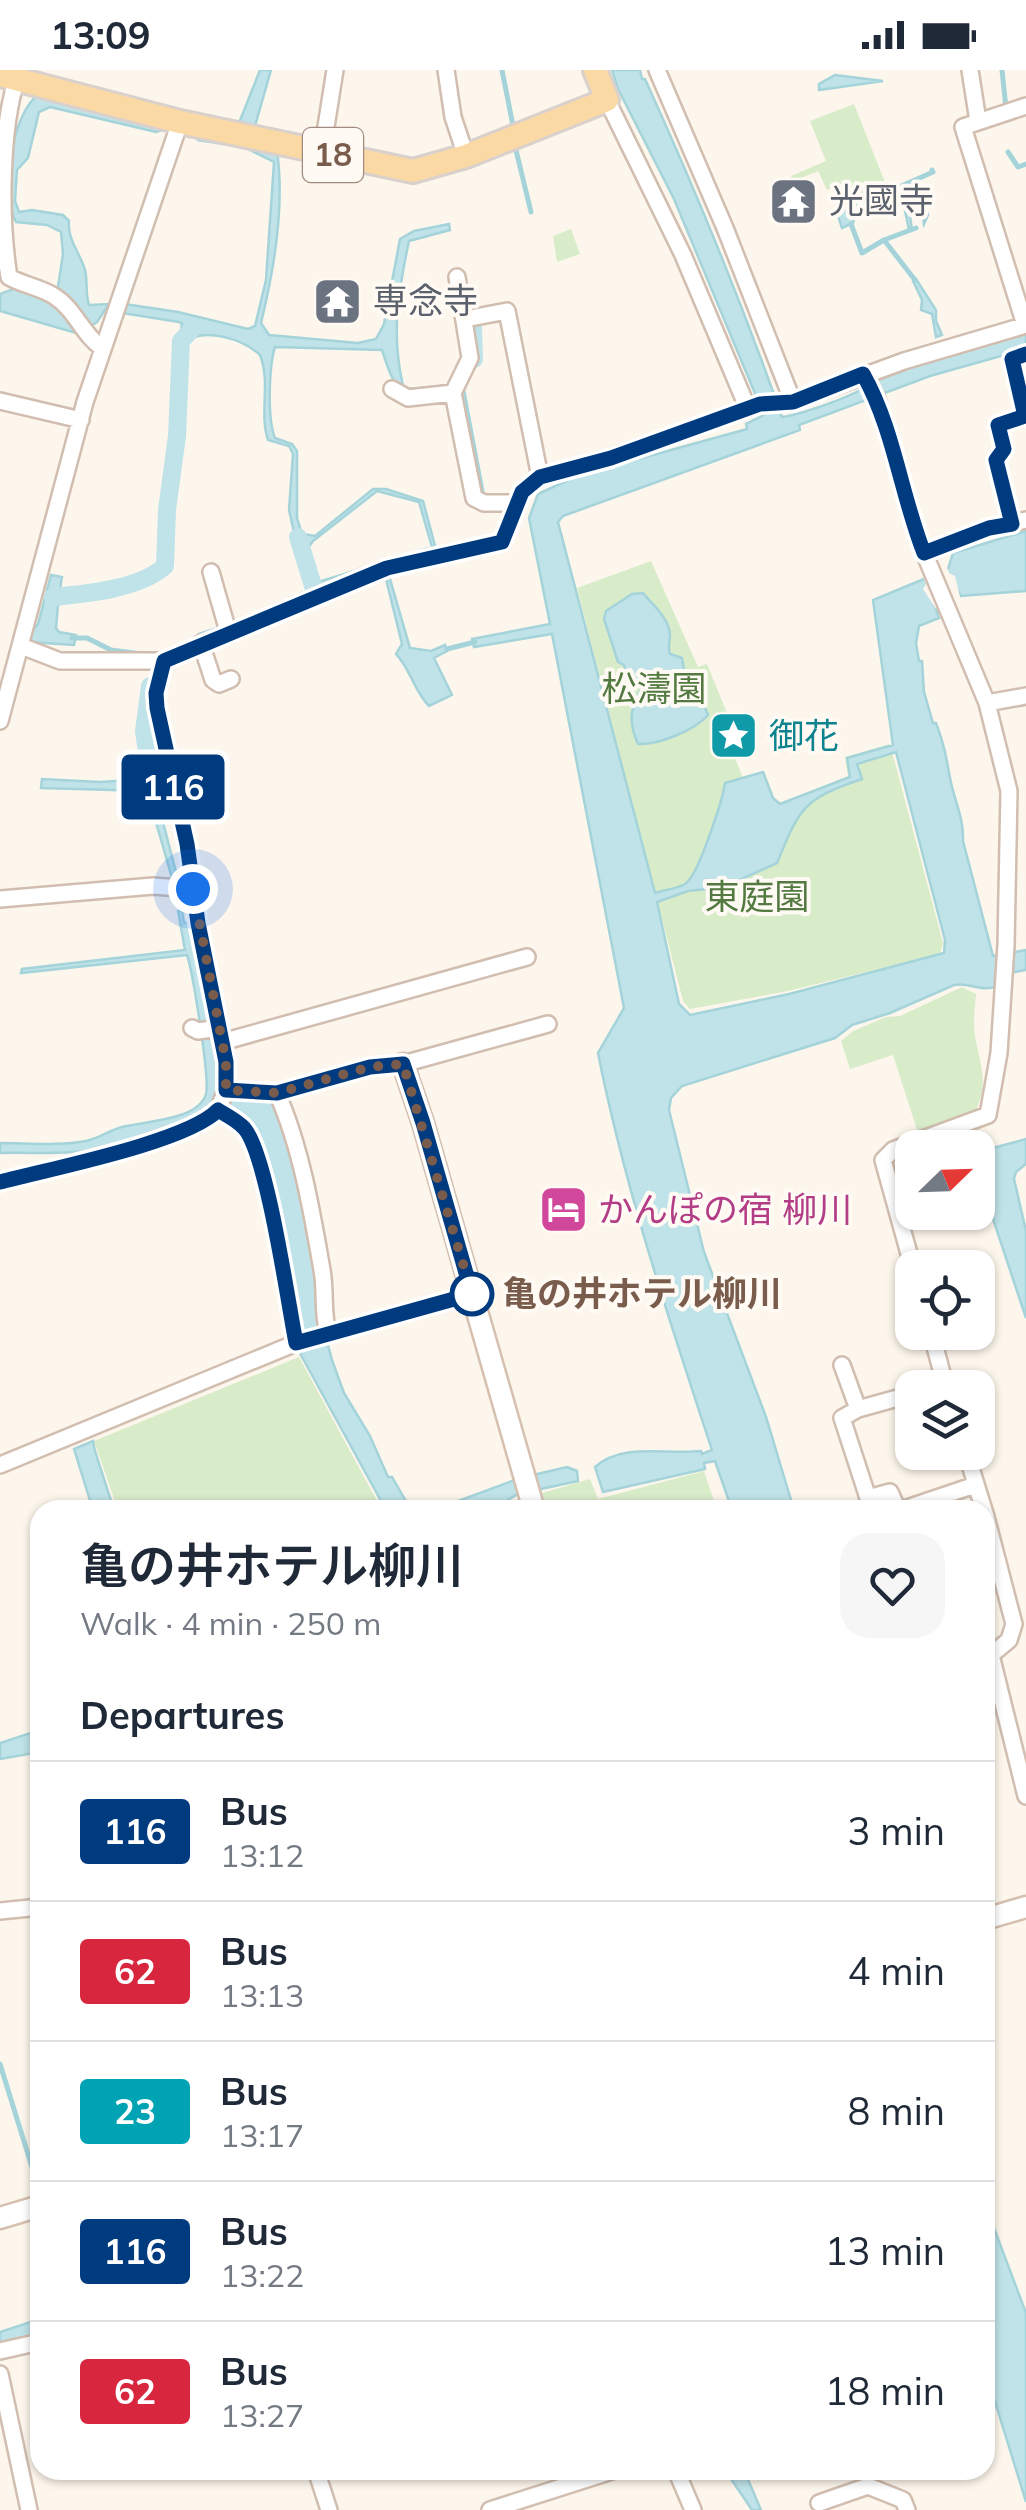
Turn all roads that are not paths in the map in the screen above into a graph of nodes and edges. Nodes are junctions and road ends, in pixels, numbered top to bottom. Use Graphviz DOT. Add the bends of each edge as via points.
graph roads {
  1 [pos="335,70"];
  2 [pos="446,70"];
  3 [pos="595,70"];
  4 [pos="657,70"];
  5 [pos="970,70"];
  6 [pos="8,76"];
  7 [pos="607,100"];
  8 [pos="1026,106"];
  9 [pos="978,121"];
  10 [pos="180,122"];
  11 [pos="322,152"];
  12 [pos="466,156"];
  13 [pos="457,277"];
  14 [pos="465,319"];
  15 [pos="1026,325"];
  16 [pos="102,348"];
  17 [pos="1026,354"];
  18 [pos="869,385"];
  19 [pos="454,388"];
  20 [pos="392,390"];
  21 [pos="0,401"];
  22 [pos="786,404"];
  23 [pos="754,407"];
  24 [pos="1026,416"];
  25 [pos="80,420"];
  26 [pos="540,477"];
  27 [pos="517,503"];
  28 [pos="1019,522"];
  29 [pos="927,560"];
  30 [pos="211,572"];
  31 [pos="225,624"];
  32 [pos="22,638"];
  33 [pos="201,643"];
  34 [pos="164,661"];
  35 [pos="232,679"];
  36 [pos="1026,696"];
  37 [pos="987,703"];
  38 [pos="0,721"];
  39 [pos="1026,789"];
  40 [pos="1008,791"];
  41 [pos="193,889"];
  42 [pos="0,899"];
  43 [pos="527,957"];
  44 [pos="548,1024"];
  45 [pos="209,1031"];
  46 [pos="403,1064"];
  47 [pos="226,1090"];
  48 [pos="277,1093"];
  49 [pos="218,1110"];
  50 [pos="0,1182"];
  51 [pos="908,1250"];
  52 [pos="472,1294"];
  53 [pos="328,1334"];
  54 [pos="296,1343"];
  55 [pos="842,1366"];
  56 [pos="895,1399"];
  57 [pos="858,1409"];
  58 [pos="0,1466"];
  59 [pos="971,1470"];
  60 [pos="975,1485"];
  61 [pos="531,1500"];
  62 [pos="894,1500"];
  63 [pos="930,1500"];
  64 [pos="981,1500"];
  65 [pos="995,1550"];
  66 [pos="995,1652"];
  67 [pos="995,1669"];
  68 [pos="1021,1757"];
  69 [pos="1026,1796"];
  70 [pos="1026,1906"];
  71 [pos="30,1908"];
  72 [pos="0,1911"];
  73 [pos="995,1916"];
  74 [pos="30,2209"];
  75 [pos="0,2218"];
  76 [pos="30,2344"];
  77 [pos="0,2350"];
  78 [pos="0,2374"];
  79 [pos="5,2428"];
  80 [pos="319,2480"];
  81 [pos="585,2480"];
  82 [pos="680,2480"];
  83 [pos="551,2492"];
  84 [pos="818,2504"];
  85 [pos="29,2510"];
  86 [pos="329,2510"];
  87 [pos="490,2510"];
  88 [pos="556,2510"];
  89 [pos="693,2510"];
  90 [pos="907,2510"];
  1 -- 11 [label="street"];
  2 -- 12 [label="street"];
  3 -- 7 [label="main road"];
  4 -- 22 [label="street" via="725,228"];
  5 -- 9 [label="street"];
  6 -- 10 [label="main road, 18"];
  6 -- 16 [label="street" via="2,159 9,277 54,296"];
  7 -- 12 [label="main road, 18"];
  7 -- 23 [label="street"];
  8 -- 9 [label="street"];
  9 -- 15 [label="street" via="962,127"];
  10 -- 11 [label="main road, 18"];
  10 -- 16 [label="street"];
  11 -- 12 [label="main road, 18" via="413,172"];
  13 -- 14 [label="street"];
  14 -- 19 [label="street" via="470,358"];
  14 -- 26 [label="street" via="507,311"];
  15 -- 18 [label="street"];
  16 -- 25 [label="street"];
  17 -- 24 [label="street" via="1012,359"];
  18 -- 22 [label="street"];
  18 -- 29 [label="street"];
  19 -- 20 [label="street" via="408,398"];
  19 -- 27 [label="street" via="479,501"];
  21 -- 25 [label="street"];
  22 -- 23 [label="street"];
  23 -- 26 [label="street"];
  24 -- 28 [label="street" via="998,425 1004,449 996,460"];
  25 -- 32 [label="street"];
  26 -- 27 [label="street"];
  27 -- 31 [label="street" via="502,542 385,569"];
  28 -- 29 [label="street" via="989,528"];
  29 -- 37 [label="street"];
  30 -- 31 [label="street"];
  31 -- 33 [label="street"];
  32 -- 34 [label="street" via="60,661"];
  32 -- 38 [label="street"];
  33 -- 34 [label="street"];
  33 -- 35 [label="street" via="214,680"];
  34 -- 41 [label="street" via="157,708"];
  36 -- 37 [label="street"];
  37 -- 40 [label="street"];
  39 -- 40 [label="street"];
  40 -- 51 [label="street" via="1005,962 988,1115 892,1150 883,1160"];
  41 -- 42 [label="street" via="153,886"];
  41 -- 45 [label="street"];
  43 -- 45 [label="street"];
  44 -- 46 [label="street"];
  45 -- 47 [label="street"];
  46 -- 48 [label="street"];
  46 -- 52 [label="street"];
  47 -- 48 [label="street"];
  47 -- 49 [label="street"];
  48 -- 53 [label="street" via="290,1122 323,1274"];
  49 -- 50 [label="street" via="196,1126 132,1148"];
  49 -- 54 [label="street" via="244,1128 254,1148"];
  52 -- 53 [label="street"];
  52 -- 61 [label="street"];
  53 -- 54 [label="street"];
  54 -- 58 [label="street"];
  55 -- 57 [label="street"];
  56 -- 57 [label="street"];
  57 -- 62 [label="street" via="842,1418 868,1498 890,1492"];
  59 -- 60 [label="street"];
  60 -- 63 [label="street"];
  60 -- 64 [label="street"];
  65 -- 66 [label="street" via="1014,1624"];
  67 -- 68 [label="street"];
  68 -- 69 [label="street"];
  70 -- 73 [label="street"];
  71 -- 72 [label="street"];
  74 -- 75 [label="street"];
  76 -- 77 [label="street"];
  78 -- 79 [label="street"];
  79 -- 85 [label="street"];
  80 -- 86 [label="street"];
  81 -- 83 [label="street"];
  82 -- 89 [label="street"];
  83 -- 87 [label="street"];
  83 -- 88 [label="street"];
  84 -- 90 [label="street" via="868,2486 903,2500"];
}
